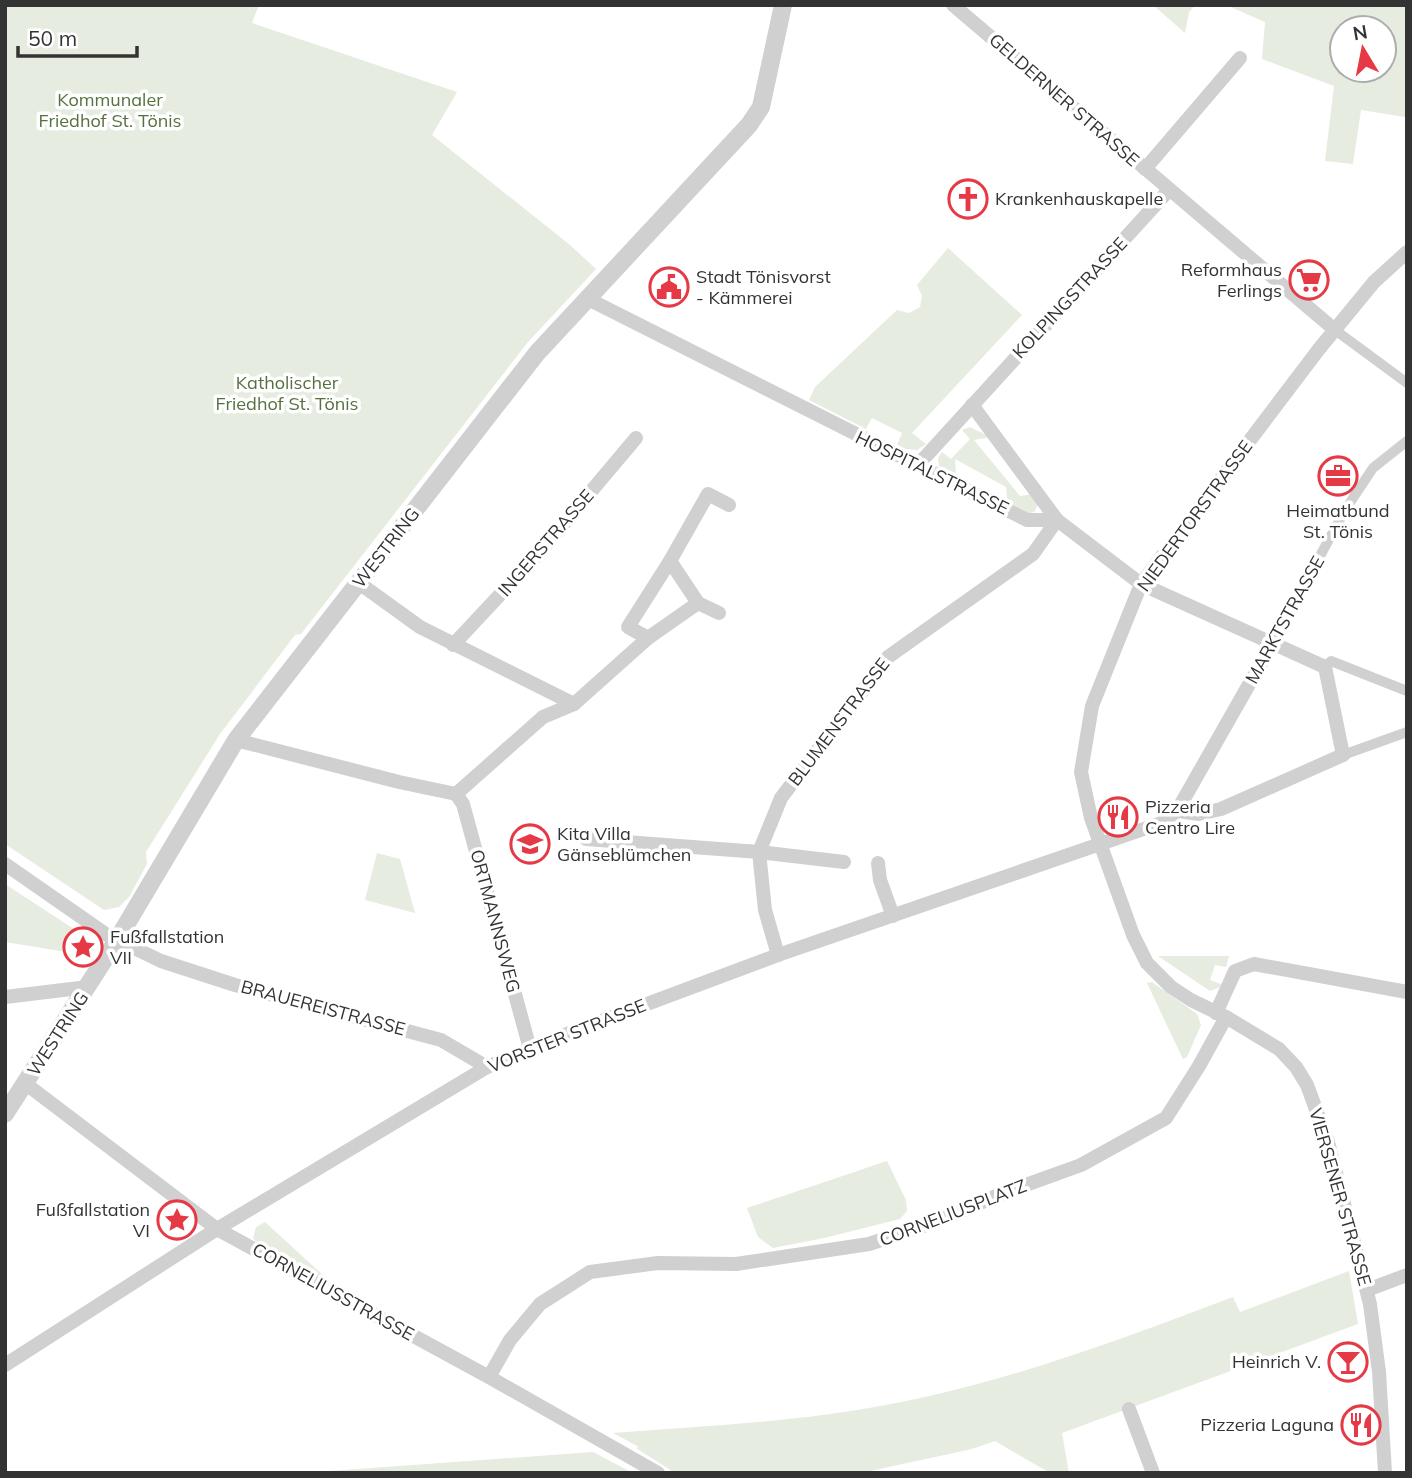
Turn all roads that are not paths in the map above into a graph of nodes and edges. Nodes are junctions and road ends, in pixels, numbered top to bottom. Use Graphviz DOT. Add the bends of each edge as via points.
graph roads {
  1 [pos="783,5"];
  2 [pos="953,5"];
  3 [pos="978,5"];
  4 [pos="966,16"];
  5 [pos="1240,58"];
  6 [pos="1145,169"];
  7 [pos="1169,190"];
  8 [pos="1407,252"];
  9 [pos="588,299"];
  10 [pos="1335,330"];
  11 [pos="1407,383"];
  12 [pos="971,405"];
  13 [pos="636,438"];
  14 [pos="1407,441"];
  15 [pos="917,466"];
  16 [pos="729,505"];
  17 [pos="1057,520"];
  18 [pos="670,561"];
  19 [pos="359,583"];
  20 [pos="1141,584"];
  21 [pos="698,603"];
  22 [pos="719,613"];
  23 [pos="648,638"];
  24 [pos="1272,644"];
  25 [pos="453,645"];
  26 [pos="1325,667"];
  27 [pos="1407,691"];
  28 [pos="574,704"];
  29 [pos="1407,732"];
  30 [pos="236,740"];
  31 [pos="1343,755"];
  32 [pos="456,794"];
  33 [pos="1177,811"];
  34 [pos="586,839"];
  35 [pos="1100,844"];
  36 [pos="759,852"];
  37 [pos="844,862"];
  38 [pos="878,863"];
  39 [pos="5,864"];
  40 [pos="893,916"];
  41 [pos="117,940"];
  42 [pos="778,955"];
  43 [pos="88,988"];
  44 [pos="1407,992"];
  45 [pos="5,997"];
  46 [pos="1221,1015"];
  47 [pos="530,1049"];
  48 [pos="487,1067"];
  49 [pos="26,1084"];
  50 [pos="5,1114"];
  51 [pos="216,1229"];
  52 [pos="1407,1275"];
  53 [pos="1367,1290"];
  54 [pos="5,1364"];
  55 [pos="489,1377"];
  56 [pos="1129,1409"];
  57 [pos="658,1473"];
  58 [pos="1153,1473"];
  59 [pos="1385,1473"];
  1 -- 9 [label="street, WESTRING" via="761,107"];
  2 -- 4 [label="street, GELDERNER STRASSE"];
  3 -- 4 [label="street"];
  4 -- 6 [label="street, GELDERNER STRASSE"];
  5 -- 6 [label="street"];
  6 -- 7 [label="street, GELDERNER STRASSE"];
  7 -- 10 [label="street, GELDERNER STRASSE"];
  7 -- 12 [label="street, KOLPINGSTRASSE"];
  8 -- 10 [label="street, NIEDERTORSTRASSE" via="1374,282"];
  9 -- 15 [label="street, HOSPITALSTRASSE"];
  9 -- 19 [label="street, WESTRING" via="537,353"];
  10 -- 11 [label="street"];
  10 -- 20 [label="street, NIEDERTORSTRASSE"];
  12 -- 15 [label="street, KOLPINGSTRASSE"];
  12 -- 17 [label="street"];
  13 -- 25 [label="street, INGERSTRASSE" via="540,552"];
  14 -- 24 [label="street, MARKTSTRASSE" via="1373,468 1345,510"];
  15 -- 17 [label="street, HOSPITALSTRASSE" via="1027,520"];
  16 -- 18 [label="street" via="708,494"];
  17 -- 20 [label="street"];
  17 -- 36 [label="street, BLUMENSTRASSE" via="1033,554 887,657 781,798"];
  18 -- 21 [label="street"];
  18 -- 23 [label="street" via="628,627"];
  19 -- 25 [label="street"];
  19 -- 30 [label="street, WESTRING"];
  20 -- 24 [label="street"];
  20 -- 35 [label="street, NIEDERTORSTRASSE" via="1092,706 1081,772"];
  21 -- 22 [label="street"];
  21 -- 23 [label="street"];
  23 -- 28 [label="street"];
  24 -- 26 [label="street"];
  24 -- 33 [label="street, MARKTSTRASSE"];
  25 -- 28 [label="street"];
  26 -- 27 [label="street" via="1331,661"];
  26 -- 31 [label="street"];
  28 -- 32 [label="street" via="543,717"];
  29 -- 31 [label="street"];
  30 -- 32 [label="street"];
  30 -- 41 [label="street, WESTRING"];
  31 -- 33 [label="street" via="1221,809 1199,814"];
  32 -- 47 [label="street, ORTMANNSWEG" via="463,804"];
  33 -- 35 [label="street, VORSTER STRASSE" via="1161,823"];
  34 -- 36 [label="street"];
  35 -- 40 [label="street, VORSTER STRASSE"];
  35 -- 46 [label="street, VIERSENER STRASSE" via="1147,963 1171,987"];
  36 -- 37 [label="street"];
  36 -- 42 [label="street, BLUMENSTRASSE" via="765,910"];
  38 -- 40 [label="street"];
  39 -- 41 [label="street, BRAUEREISTRASSE"];
  40 -- 42 [label="street, VORSTER STRASSE"];
  41 -- 43 [label="street, WESTRING"];
  41 -- 48 [label="street, BRAUEREISTRASSE" via="161,961 235,985 441,1040"];
  42 -- 47 [label="street, VORSTER STRASSE"];
  43 -- 45 [label="street"];
  43 -- 49 [label="street, WESTRING"];
  44 -- 46 [label="street, CORNELIUSPLATZ" via="1254,964 1235,971"];
  46 -- 53 [label="street, VIERSENER STRASSE" via="1279,1049 1307,1085 1328,1142"];
  46 -- 55 [label="street, CORNELIUSPLATZ" via="1199,1066 1166,1118 1081,1165 869,1244 736,1264 658,1263 590,1272 540,1304 510,1340"];
  47 -- 48 [label="street, VORSTER STRASSE"];
  48 -- 51 [label="street, VORSTER STRASSE"];
  49 -- 50 [label="street, WESTRING"];
  49 -- 51 [label="street, CORNELIUSSTRASSE"];
  51 -- 54 [label="street, VORSTER STRASSE"];
  51 -- 55 [label="street, CORNELIUSSTRASSE"];
  52 -- 53 [label="street"];
  53 -- 59 [label="street, VIERSENER STRASSE" via="1379,1372"];
  55 -- 57 [label="street, CORNELIUSSTRASSE"];
  56 -- 58 [label="street"];
}
